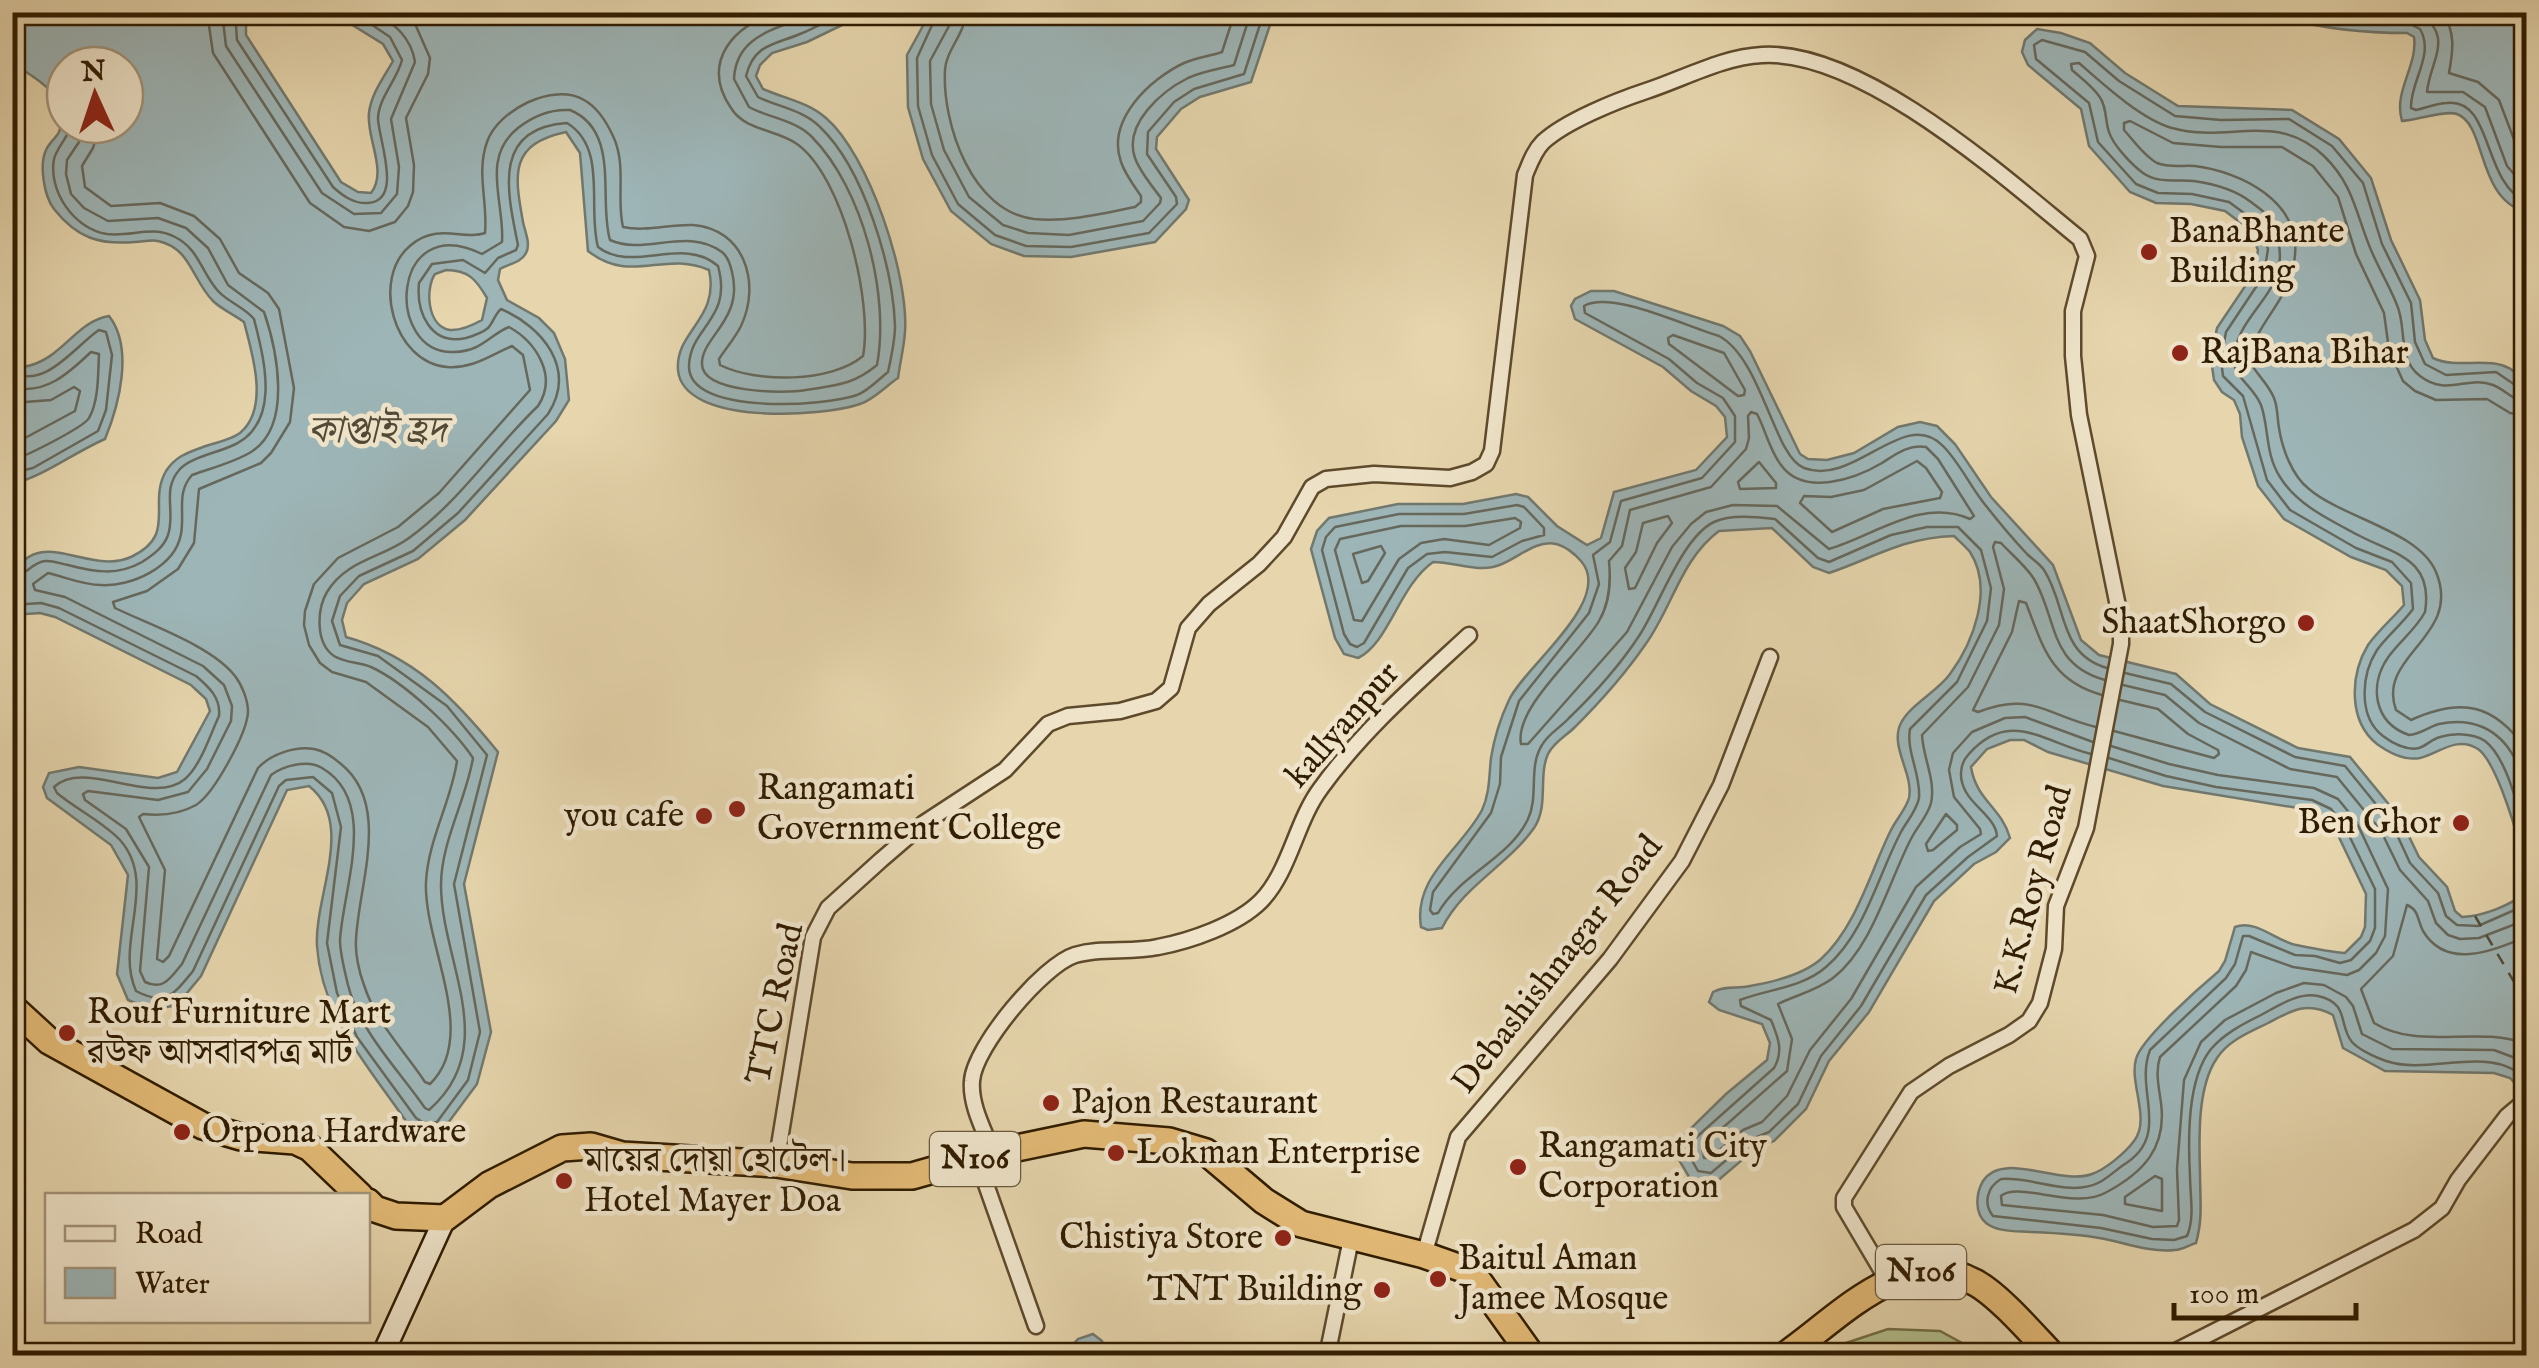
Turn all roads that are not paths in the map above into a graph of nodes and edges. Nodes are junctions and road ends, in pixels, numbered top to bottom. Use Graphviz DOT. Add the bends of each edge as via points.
graph roads {
  1 [pos="1468,635"];
  2 [pos="1770,657"];
  3 [pos="2097,774"];
  4 [pos="12,1007"];
  5 [pos="2526,1100"];
  6 [pos="985,1156"];
  7 [pos="776,1164"];
  8 [pos="357,1193"];
  9 [pos="370,1204"];
  10 [pos="445,1218"];
  11 [pos="1350,1239"];
  12 [pos="1424,1255"];
  13 [pos="1889,1282"];
  14 [pos="1036,1326"];
  15 [pos="382,1356"];
  16 [pos="1327,1356"];
  17 [pos="1532,1356"];
  18 [pos="1784,1356"];
  19 [pos="2053,1356"];
  20 [pos="2166,1356"];
  1 -- 6 [label="street, kallyanpur" via="1319,790 1262,900 1238,918 1157,948 1070,956 1022,998 972,1076"];
  2 -- 12 [label="street, Debashishnagar Road" via="1721,785 1682,861 1610,958 1458,1137"];
  3 -- 7 [label="street, TTC Road" via="2121,644 2073,356 2074,312 2087,256 2080,239 1920,116 1858,78 1793,56 1732,59 1621,100 1542,144 1524,175 1486,464 1450,478 1326,479 1306,493 1284,538 1188,628 1171,688 1156,701 1048,724 1005,770 924,823 828,908 813,937"];
  3 -- 13 [label="street, K.K.Roy Road" via="2086,828 2056,906 2054,948 2034,1012 1999,1042 1910,1092 1844,1198"];
  4 -- 8 [label="highway" via="49,1041 203,1126 310,1148"];
  5 -- 20 [label="street" via="2506,1116 2442,1208 2414,1230"];
  6 -- 7 [label="highway, N106" via="912,1176 852,1176"];
  6 -- 11 [label="highway, N106" via="1084,1134 1169,1141 1206,1152 1302,1224"];
  6 -- 14 [label="street, kallyanpur"];
  7 -- 10 [label="highway, N106" via="562,1148 489,1185"];
  9 -- 10 [label="highway" via="396,1216"];
  10 -- 15 [label="main road"];
  11 -- 12 [label="highway, N106"];
  11 -- 16 [label="street"];
  12 -- 17 [label="highway, N106" via="1472,1272"];
  13 -- 18 [label="highway, N106"];
  13 -- 19 [label="highway, N106" via="1910,1272 1939,1271 1975,1282"];
}
